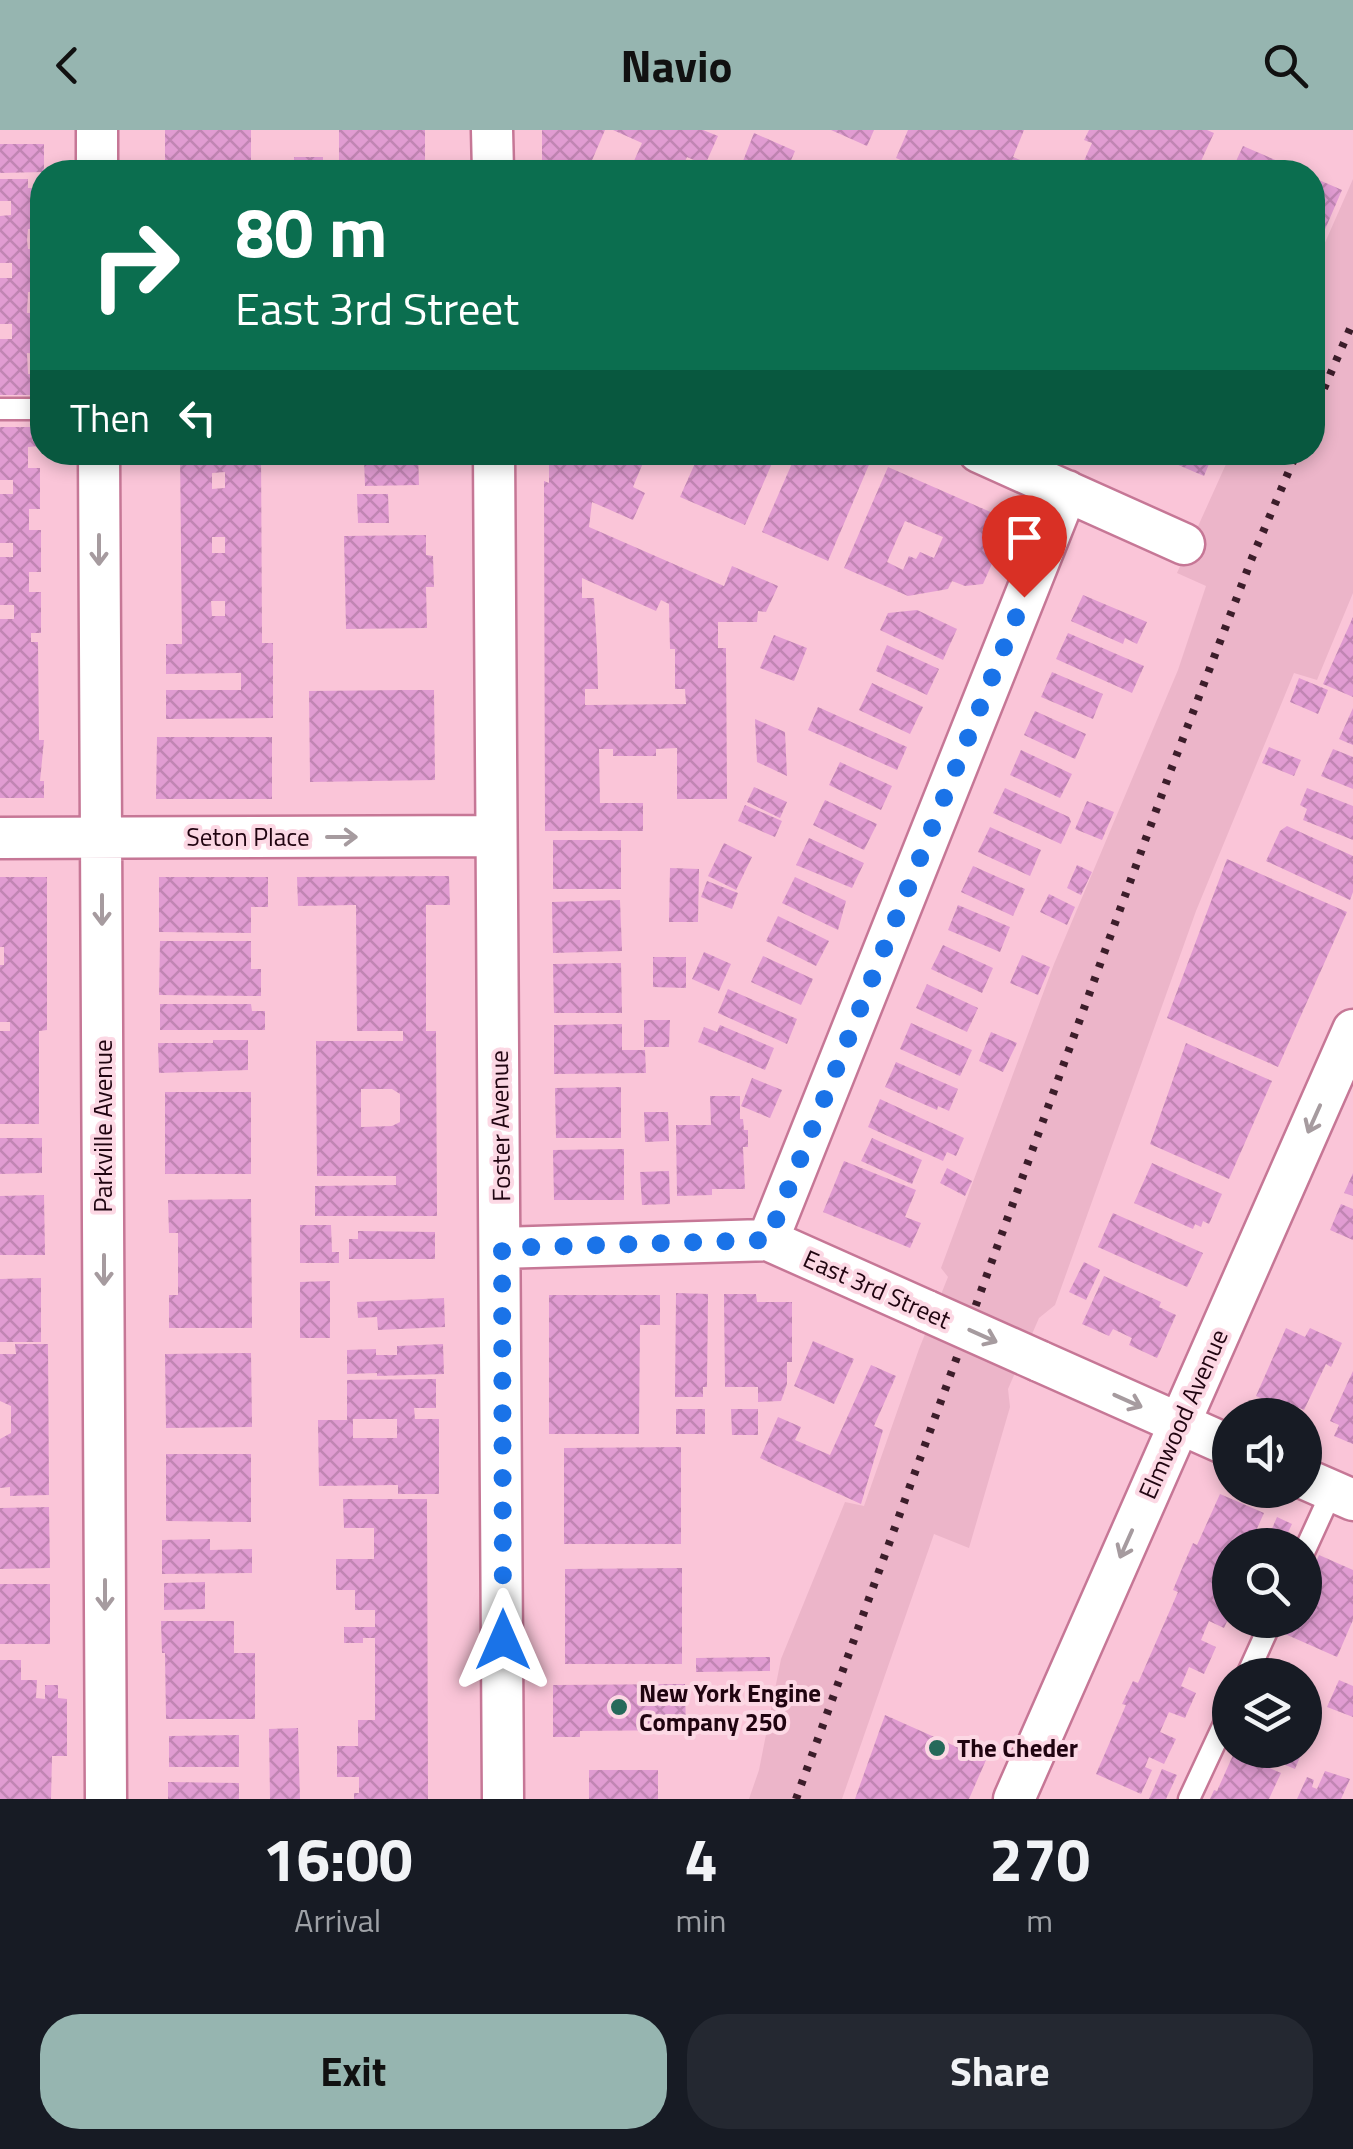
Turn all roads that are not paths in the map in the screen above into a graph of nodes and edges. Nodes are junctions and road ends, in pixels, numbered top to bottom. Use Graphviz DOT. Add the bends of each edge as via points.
graph roads {
  1 [pos="97,130"];
  2 [pos="492,130"];
  3 [pos="98,160"];
  4 [pos="492,160"];
  5 [pos="0,409"];
  6 [pos="30,409"];
  7 [pos="99,465"];
  8 [pos="494,465"];
  9 [pos="1008,465"];
  10 [pos="1067,491"];
  11 [pos="1184,544"];
  12 [pos="496,836"];
  13 [pos="101,837"];
  14 [pos="0,838"];
  15 [pos="1349,1047"];
  16 [pos="768,1240"];
  17 [pos="502,1248"];
  18 [pos="1179,1424"];
  19 [pos="1212,1438"];
  20 [pos="1330,1490"];
  21 [pos="1314,1528"];
  22 [pos="1212,1750"];
  23 [pos="1018,1798"];
  24 [pos="106,1799"];
  25 [pos="504,1799"];
  26 [pos="1189,1799"];
  1 -- 3 [label="street"];
  2 -- 4 [label="street"];
  5 -- 6 [label="lane"];
  7 -- 13 [label="street, Parkville Avenue, one-way"];
  8 -- 12 [label="street, Foster Avenue"];
  9 -- 10 [label="street"];
  10 -- 11 [label="street"];
  10 -- 16 [label="street"];
  13 -- 12 [label="street, Seton Place, one-way"];
  12 -- 17 [label="street, Foster Avenue"];
  13 -- 14 [label="street, Seton Place"];
  13 -- 24 [label="street, Parkville Avenue, one-way"];
  15 -- 18 [label="street, Elmwood Avenue, one-way"];
  16 -- 17 [label="street, East 3rd Street"];
  16 -- 18 [label="street, East 3rd Street, one-way, bridge"];
  17 -- 25 [label="street, Foster Avenue"];
  18 -- 19 [label="street, East 3rd Street"];
  18 -- 23 [label="street, Elmwood Avenue, one-way"];
  20 -- 21 [label="lane"];
  22 -- 26 [label="lane"];
}
